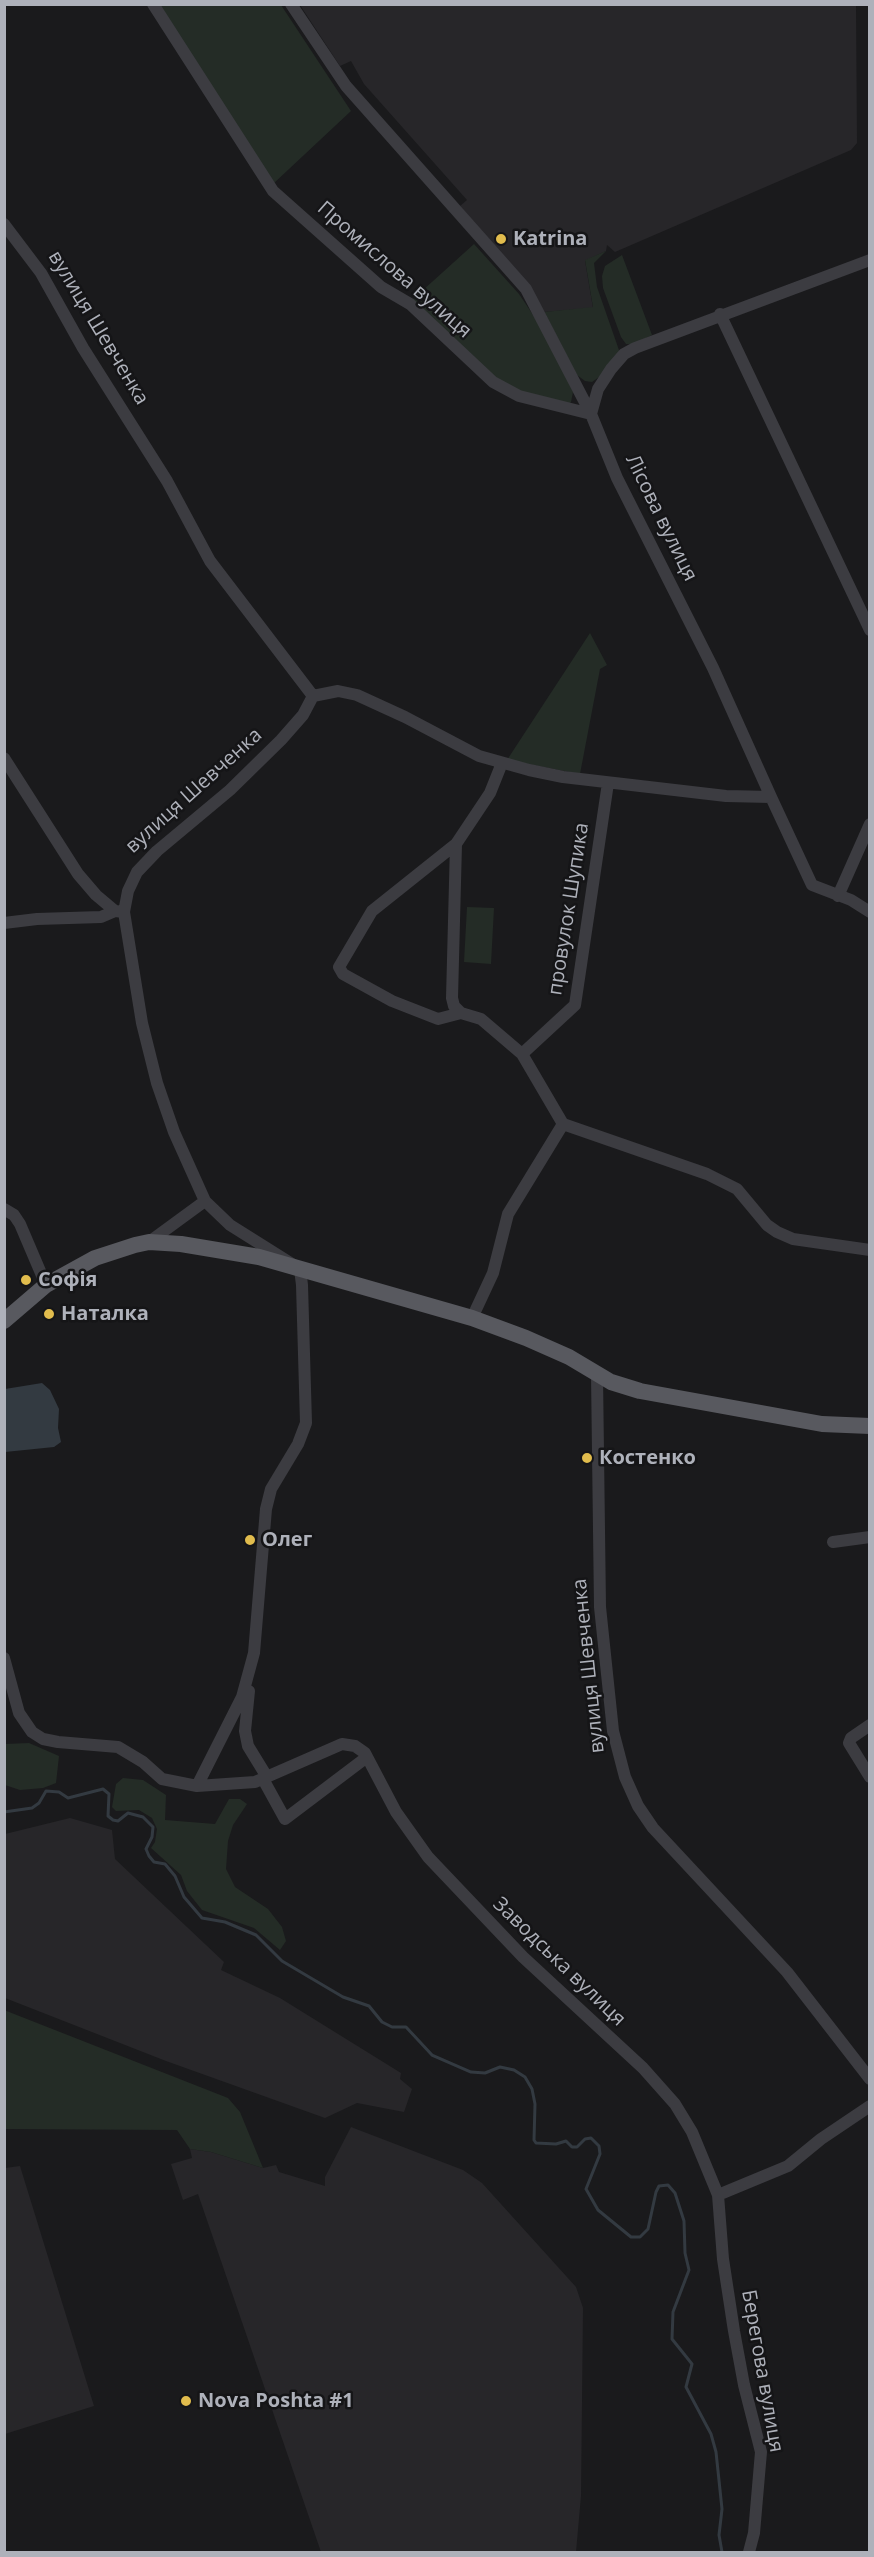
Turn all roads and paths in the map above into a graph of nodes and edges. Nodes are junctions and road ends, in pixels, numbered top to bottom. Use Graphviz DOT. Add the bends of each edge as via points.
graph roads {
  1 [pos="153,4"];
  2 [pos="291,4"];
  3 [pos="4,224"];
  4 [pos="870,260"];
  5 [pos="720,314"];
  6 [pos="591,414"];
  7 [pos="870,630"];
  8 [pos="314,696"];
  9 [pos="4,758"];
  10 [pos="502,763"];
  11 [pos="608,783"];
  12 [pos="771,797"];
  13 [pos="870,824"];
  14 [pos="456,844"];
  15 [pos="838,896"];
  16 [pos="120,911"];
  17 [pos="870,912"];
  18 [pos="4,923"];
  19 [pos="461,1013"];
  20 [pos="522,1054"];
  21 [pos="563,1124"];
  22 [pos="205,1201"];
  23 [pos="4,1209"];
  24 [pos="149,1242"];
  25 [pos="870,1250"];
  26 [pos="300,1269"];
  27 [pos="46,1285"];
  28 [pos="472,1318"];
  29 [pos="4,1321"];
  30 [pos="597,1375"];
  31 [pos="870,1426"];
  32 [pos="870,1537"];
  33 [pos="833,1542"];
  34 [pos="254,1653"];
  35 [pos="4,1658"];
  36 [pos="870,1725"];
  37 [pos="368,1757"];
  38 [pos="870,1777"];
  39 [pos="265,1778"];
  40 [pos="197,1786"];
  41 [pos="870,2079"];
  42 [pos="870,2106"];
  43 [pos="718,2195"];
  44 [pos="750,2553"];
  1 -- 6 [label="street, Промислова вулиця" via="273,191 381,287 410,304 493,382 519,396"];
  2 -- 6 [label="street" via="346,86 526,290"];
  3 -- 8 [label="street, вулиця Шевченка" via="41,273 167,481 210,561"];
  4 -- 5 [label="street"];
  5 -- 6 [label="street" via="624,354 598,389"];
  5 -- 7 [label="street"];
  6 -- 12 [label="street, Лісова вулиця" via="617,478 713,668"];
  8 -- 10 [label="street" via="338,691 357,695 479,756"];
  8 -- 16 [label="street, вулиця Шевченка" via="281,740 136,872"];
  9 -- 16 [label="street" via="78,874 96,895"];
  10 -- 11 [label="street"];
  10 -- 14 [label="street" via="494,785"];
  11 -- 12 [label="street"];
  11 -- 20 [label="street, провулок Шупика" via="575,1005"];
  12 -- 15 [label="street, Лісова вулиця" via="813,885"];
  13 -- 15 [label="street"];
  14 -- 19 [label="street" via="452,998"];
  14 -- 19 [label="street" via="372,910 339,967 343,974 392,1001 438,1019"];
  15 -- 17 [label="street, Лісова вулиця"];
  16 -- 18 [label="street" via="101,917"];
  16 -- 22 [label="street, вулиця Шевченка" via="158,1083 174,1132"];
  19 -- 20 [label="street" via="481,1019"];
  20 -- 21 [label="street"];
  21 -- 25 [label="street" via="717,1179 737,1189 767,1225 793,1239"];
  21 -- 28 [label="street" via="508,1214 494,1273"];
  22 -- 24 [label="street, вулиця Шевченка"];
  22 -- 26 [label="street, вулиця Шевченка" via="230,1225"];
  23 -- 27 [label="street" via="20,1224"];
  24 -- 26 [label="main road, вулиця Шевченка" via="259,1257"];
  24 -- 27 [label="main road, вулиця Шевченка" via="95,1258"];
  26 -- 28 [label="main road, вулиця Шевченка"];
  26 -- 34 [label="street" via="306,1423 266,1509"];
  27 -- 29 [label="main road, вулиця Шевченка"];
  28 -- 30 [label="main road, вулиця Шевченка" via="550,1348"];
  30 -- 31 [label="main road, вулиця Шевченка" via="640,1391 822,1424"];
  30 -- 41 [label="street, вулиця Шевченка" via="600,1607 614,1731 625,1777 638,1806 665,1844 787,1972"];
  32 -- 33 [label="street"];
  34 -- 39 [label="street" via="245,1731 248,1746"];
  34 -- 40 [label="street" via="242,1697"];
  35 -- 40 [label="street" via="19,1713 32,1732 58,1742 118,1747 162,1779"];
  36 -- 38 [label="street" via="851,1738 850,1746"];
  37 -- 39 [label="street" via="355,1746 342,1744"];
  37 -- 39 [label="street" via="285,1818"];
  37 -- 43 [label="street, Заводська вулиця" via="396,1812 428,1857 516,1950 644,2068 675,2104 692,2132"];
  39 -- 40 [label="street"];
  42 -- 43 [label="street" via="788,2166"];
  43 -- 44 [label="street, Берегова вулиця" via="734,2331 761,2452"];
}
